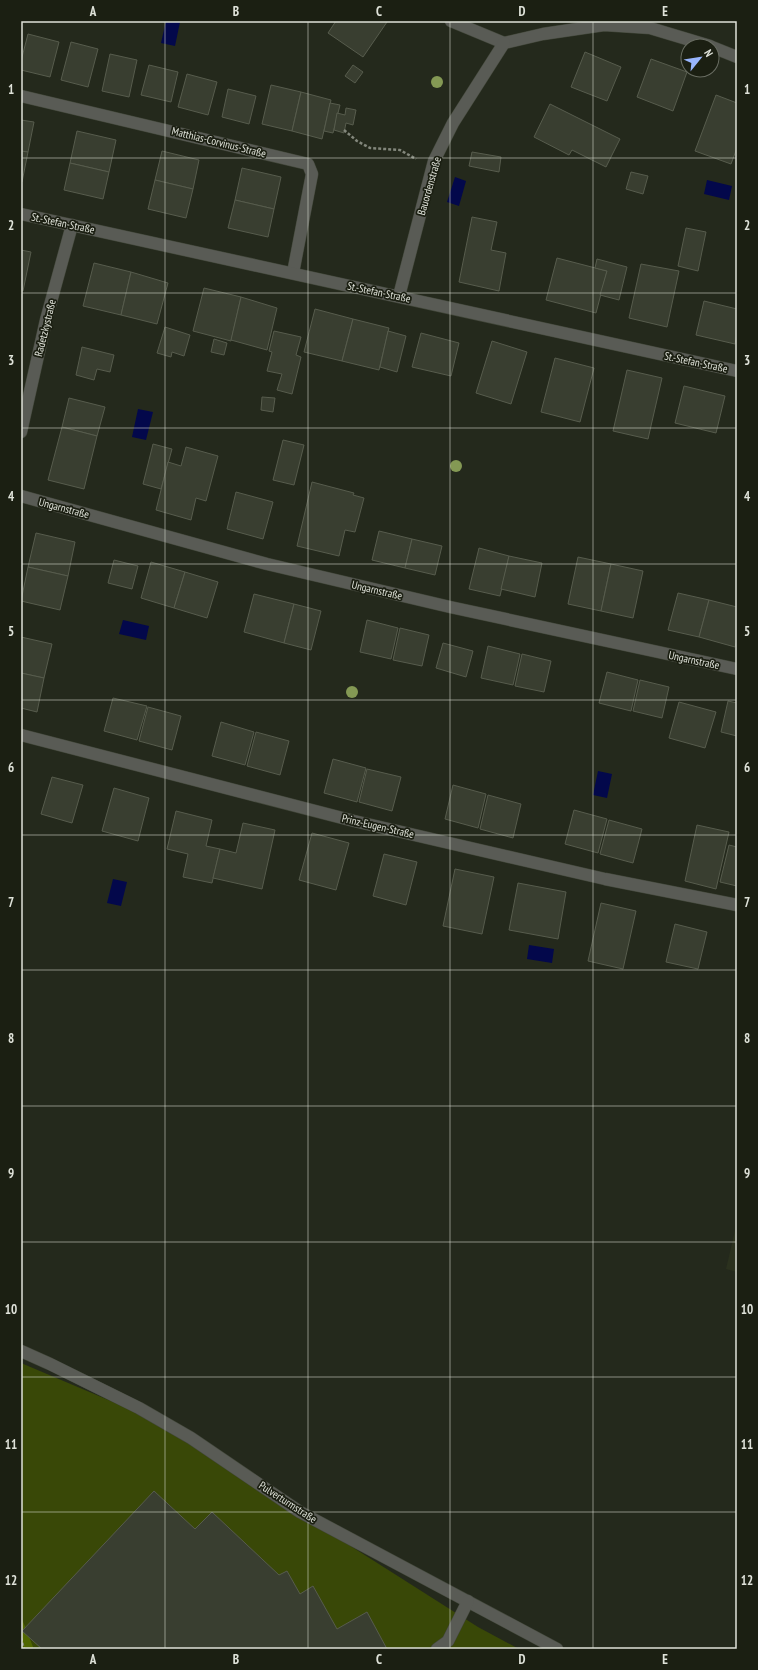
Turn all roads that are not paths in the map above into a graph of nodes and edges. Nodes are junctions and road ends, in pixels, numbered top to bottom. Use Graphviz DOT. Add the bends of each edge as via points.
graph roads {
  1 [pos="451,21"];
  2 [pos="684,38"];
  3 [pos="504,43"];
  4 [pos="720,49"];
  5 [pos="737,56"];
  6 [pos="21,96"];
  7 [pos="21,214"];
  8 [pos="72,225"];
  9 [pos="293,273"];
  10 [pos="399,296"];
  11 [pos="737,371"];
  12 [pos="21,432"];
  13 [pos="21,496"];
  14 [pos="737,669"];
  15 [pos="21,735"];
  16 [pos="737,905"];
  17 [pos="21,1351"];
  18 [pos="468,1601"];
  19 [pos="437,1649"];
  20 [pos="557,1649"];
  1 -- 3 [label="street"];
  2 -- 3 [label="street" via="650,28 604,25"];
  3 -- 10 [label="street, Bauordenstraße" via="453,123 434,164"];
  4 -- 5 [label="street"];
  6 -- 9 [label="street, Matthias-Corvinus-Straße" via="308,164 312,174"];
  7 -- 8 [label="street, St.-Stefan-Straße"];
  8 -- 9 [label="street, St.-Stefan-Straße"];
  8 -- 12 [label="street, Radetzkystraße" via="46,320"];
  9 -- 10 [label="street, St.-Stefan-Straße"];
  10 -- 11 [label="street, St.-Stefan-Straße"];
  13 -- 14 [label="street, Ungarnstraße" via="267,564 450,607"];
  15 -- 16 [label="street, Prinz-Eugen-Straße" via="354,821 604,879"];
  17 -- 18 [label="street, Pulverturmstraße" via="139,1408 191,1438 300,1512"];
  18 -- 19 [label="street" via="448,1641"];
  18 -- 20 [label="street, Pulverturmstraße"];
}
